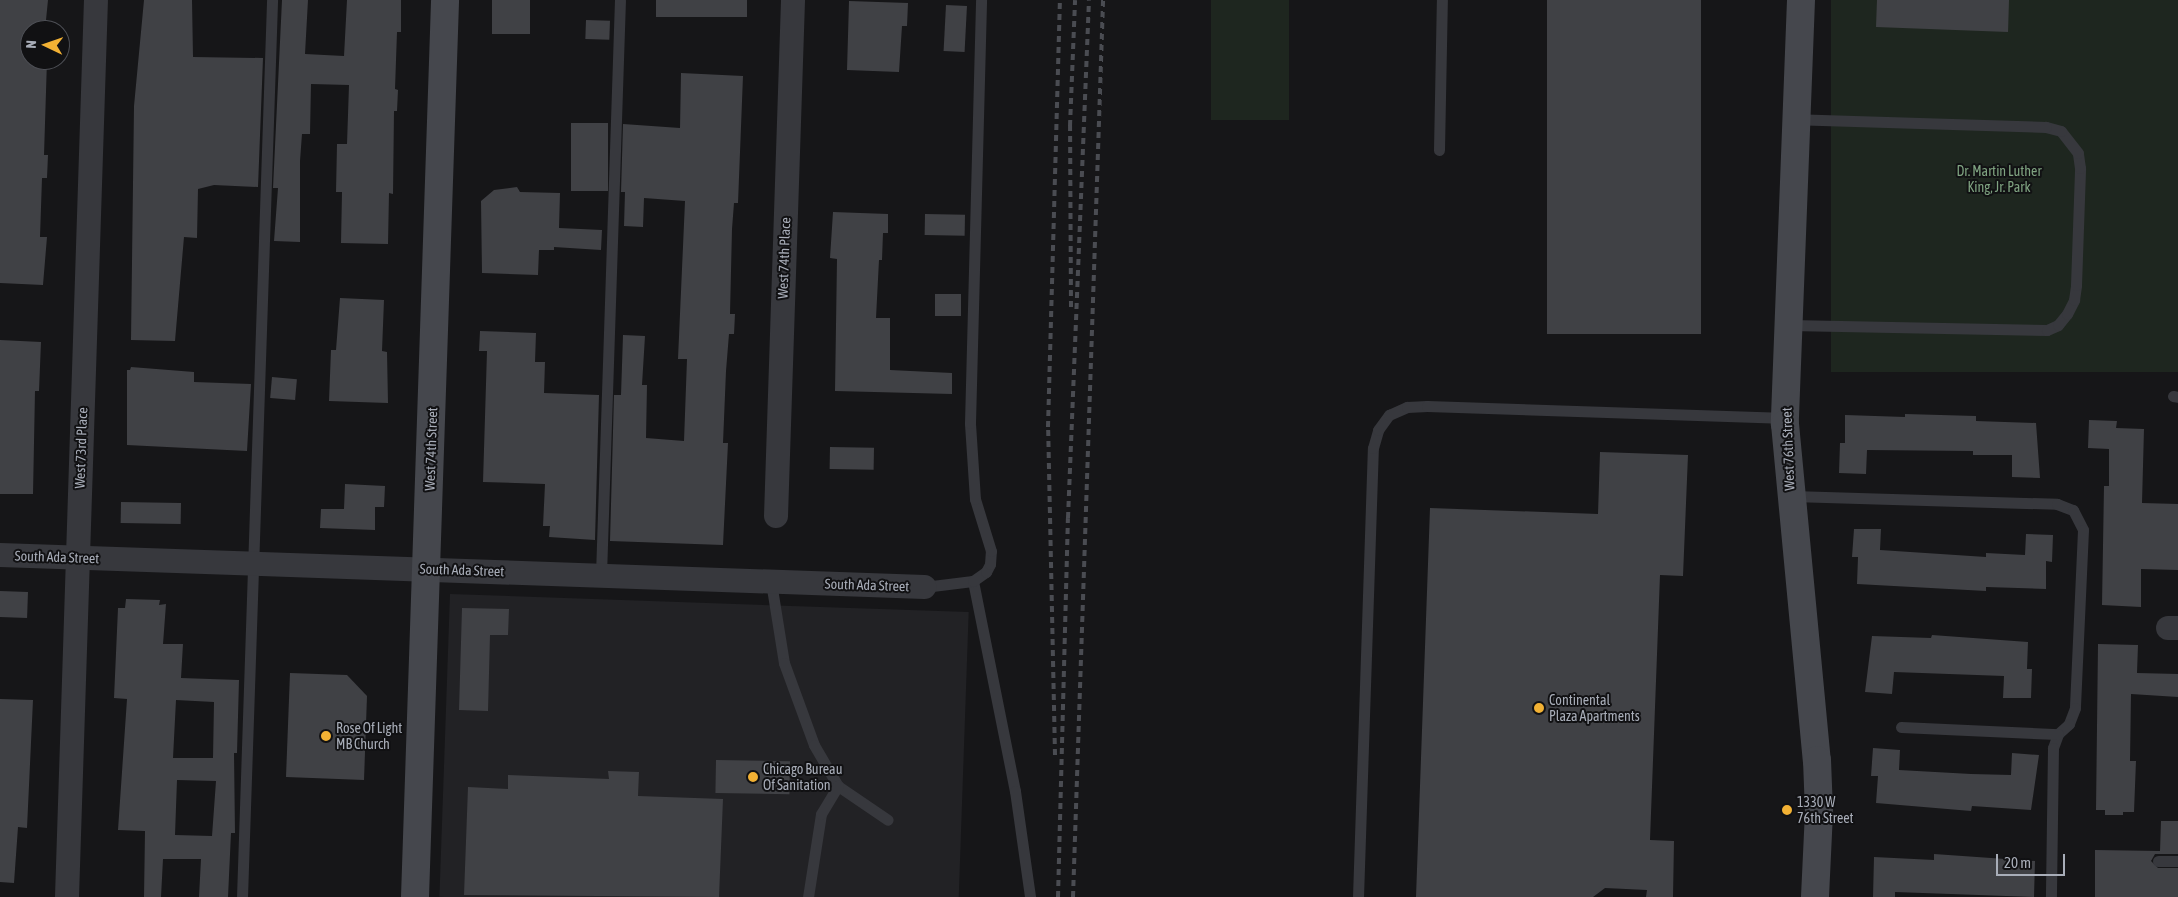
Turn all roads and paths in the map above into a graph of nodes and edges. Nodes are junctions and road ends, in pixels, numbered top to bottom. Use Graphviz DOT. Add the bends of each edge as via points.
graph roads {
  1 [pos="96,0"];
  2 [pos="272,0"];
  3 [pos="445,0"];
  4 [pos="620,0"];
  5 [pos="793,0"];
  6 [pos="981,0"];
  7 [pos="1442,0"];
  8 [pos="1801,0"];
  9 [pos="1798,119"];
  10 [pos="1439,150"];
  11 [pos="1789,325"];
  12 [pos="1786,418"];
  13 [pos="1790,496"];
  14 [pos="776,516"];
  15 [pos="0,555"];
  16 [pos="78,558"];
  17 [pos="253,564"];
  18 [pos="427,569"];
  19 [pos="601,575"];
  20 [pos="973,581"];
  21 [pos="771,582"];
  22 [pos="924,587"];
  23 [pos="1901,727"];
  24 [pos="2058,734"];
  25 [pos="838,786"];
  26 [pos="888,820"];
  27 [pos="2158,861"];
  28 [pos="2178,862"];
  29 [pos="67,897"];
  30 [pos="242,897"];
  31 [pos="415,897"];
  32 [pos="808,897"];
  33 [pos="1030,897"];
  34 [pos="1358,897"];
  35 [pos="1815,897"];
  36 [pos="2051,897"];
  1 -- 16 [label="street, West 73rd Place"];
  2 -- 17 [label="lane"];
  3 -- 18 [label="street, West 74th Street"];
  4 -- 19 [label="lane"];
  5 -- 14 [label="street, West 74th Place"];
  6 -- 20 [label="lane" via="970,423 975,499 991,551 986,572"];
  7 -- 10 [label="lane"];
  8 -- 9 [label="street, West 76th Street"];
  9 -- 11 [label="street, West 76th Street"];
  9 -- 11 [label="lane" via="2046,127 2061,131 2078,153 2080,168 2076,285 2074,300 2067,314 2047,330"];
  11 -- 12 [label="street, West 76th Street"];
  12 -- 13 [label="street, West 76th Street"];
  12 -- 34 [label="lane" via="1427,406 1407,407 1390,415 1378,430 1373,448"];
  13 -- 24 [label="lane" via="2057,504 2073,510 2083,530 2075,708 2069,724"];
  13 -- 35 [label="street, West 76th Street" via="1817,760 1819,812"];
  15 -- 16 [label="street, South Ada Street"];
  16 -- 17 [label="street, South Ada Street"];
  16 -- 29 [label="street, West 73rd Place"];
  17 -- 18 [label="street, South Ada Street"];
  17 -- 30 [label="lane"];
  18 -- 19 [label="street, South Ada Street"];
  18 -- 31 [label="street, West 74th Street"];
  19 -- 21 [label="street, South Ada Street"];
  20 -- 22 [label="lane"];
  20 -- 33 [label="lane" via="1015,791"];
  21 -- 22 [label="street, South Ada Street"];
  21 -- 25 [label="lane" via="784,663 814,745"];
  23 -- 24 [label="lane"];
  24 -- 36 [label="lane" via="2053,748"];
  25 -- 26 [label="lane"];
  25 -- 32 [label="lane" via="821,814"];
  27 -- 28 [label="lane"];
}
